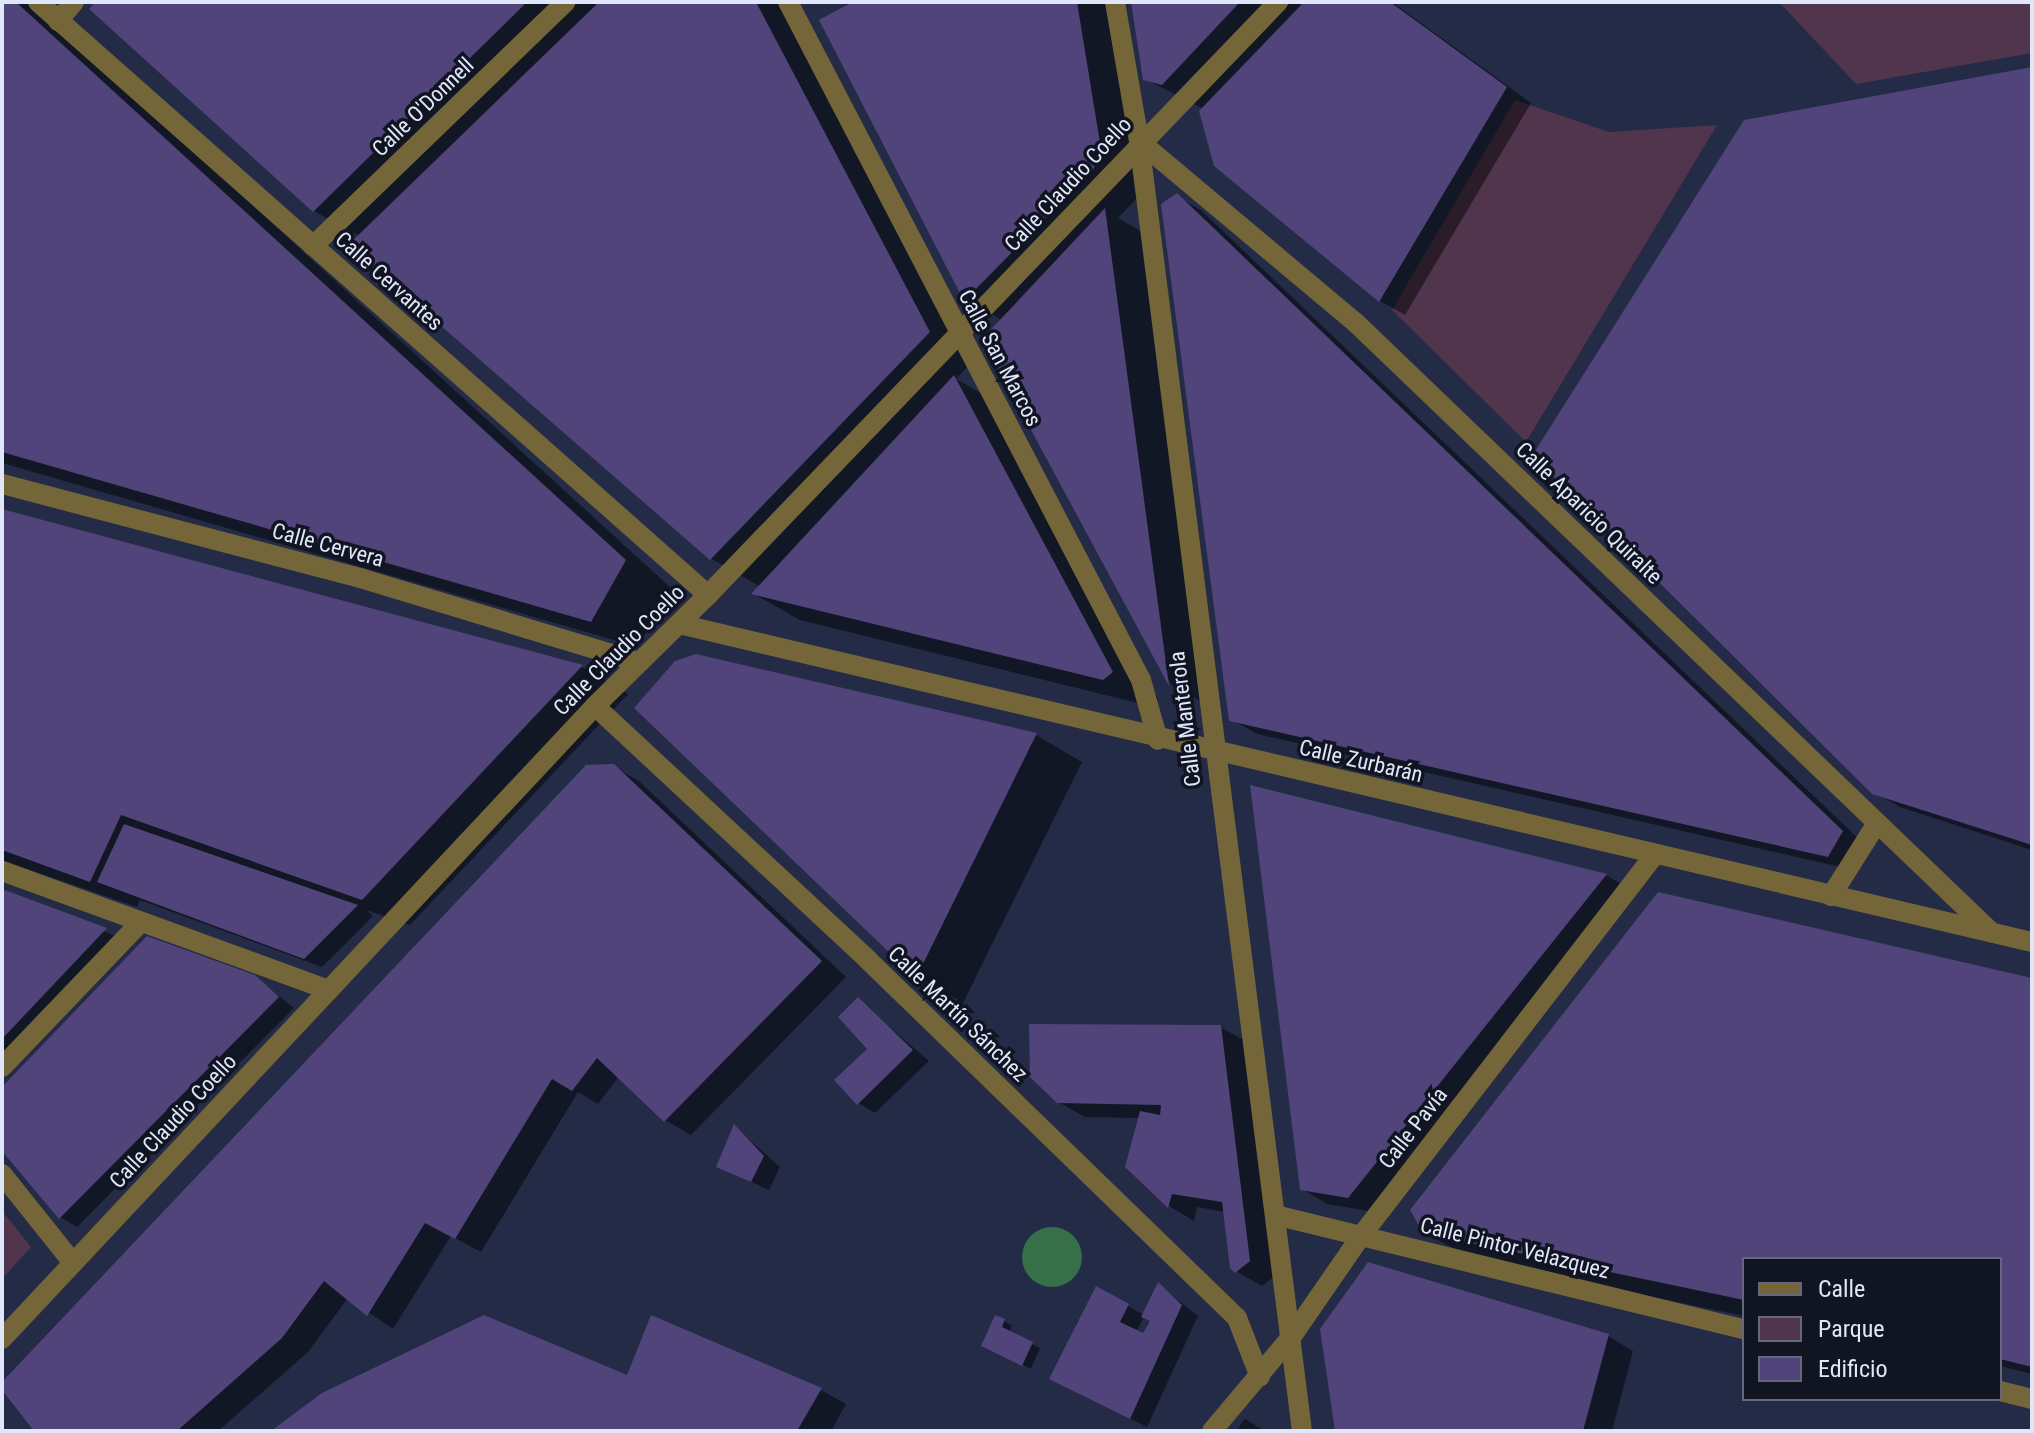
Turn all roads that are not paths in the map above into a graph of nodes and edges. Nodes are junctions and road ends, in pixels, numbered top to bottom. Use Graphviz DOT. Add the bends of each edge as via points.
graph roads {
  1 [pos="38,2"];
  2 [pos="74,2"];
  3 [pos="566,2"];
  4 [pos="813,2"];
  5 [pos="1115,2"];
  6 [pos="1278,2"];
  7 [pos="791,7"];
  8 [pos="58,21"];
  9 [pos="1139,141"];
  10 [pos="313,246"];
  11 [pos="960,334"];
  12 [pos="2,484"];
  13 [pos="708,595"];
  14 [pos="679,624"];
  15 [pos="638,662"];
  16 [pos="595,706"];
  17 [pos="1158,740"];
  18 [pos="1212,750"];
  19 [pos="1877,823"];
  20 [pos="1654,855"];
  21 [pos="2,871"];
  22 [pos="1831,896"];
  23 [pos="141,922"];
  24 [pos="1993,933"];
  25 [pos="2032,942"];
  26 [pos="329,990"];
  27 [pos="2,1067"];
  28 [pos="2,1174"];
  29 [pos="1275,1215"];
  30 [pos="1361,1236"];
  31 [pos="73,1263"];
  32 [pos="1742,1329"];
  33 [pos="1292,1336"];
  34 [pos="2,1339"];
  35 [pos="1260,1377"];
  36 [pos="2002,1392"];
  37 [pos="2032,1399"];
  38 [pos="1212,1431"];
  39 [pos="1302,1431"];
  1 -- 8 [label="street, Calle Cervantes"];
  2 -- 8 [label="street"];
  3 -- 10 [label="street, Calle O'Donnell"];
  4 -- 7 [label="street"];
  5 -- 9 [label="street, Calle Manterola"];
  6 -- 9 [label="street, Calle Claudio Coello"];
  7 -- 11 [label="street, Calle San Marcos"];
  8 -- 10 [label="street, Calle Cervantes"];
  9 -- 11 [label="street, Calle Claudio Coello"];
  9 -- 18 [label="street, Calle Manterola"];
  9 -- 19 [label="street, Calle Aparicio Quiralte" via="1356,323"];
  10 -- 13 [label="street, Calle Cervantes"];
  11 -- 13 [label="street, Calle Claudio Coello"];
  11 -- 17 [label="street, Calle San Marcos" via="1141,680"];
  12 -- 15 [label="street, Calle Cervera" via="360,578"];
  13 -- 14 [label="street, Calle Claudio Coello"];
  14 -- 15 [label="street, Calle Claudio Coello"];
  14 -- 17 [label="street, Calle Zurbarán"];
  15 -- 16 [label="street, Calle Claudio Coello"];
  16 -- 26 [label="street, Calle Claudio Coello"];
  16 -- 35 [label="street, Calle Martín Sánchez" via="868,960 1237,1318"];
  17 -- 18 [label="street, Calle Zurbarán"];
  18 -- 20 [label="street, Calle Zurbarán"];
  18 -- 29 [label="street, Calle Manterola"];
  19 -- 22 [label="street"];
  19 -- 24 [label="street, Calle Aparicio Quiralte"];
  20 -- 22 [label="street, Calle Zurbarán"];
  20 -- 30 [label="street, Calle Pavía"];
  21 -- 23 [label="street"];
  22 -- 24 [label="street, Calle Zurbarán"];
  23 -- 26 [label="street"];
  23 -- 27 [label="street"];
  24 -- 25 [label="street, Calle Zurbarán"];
  26 -- 31 [label="street, Calle Claudio Coello"];
  28 -- 31 [label="street"];
  29 -- 30 [label="street, Calle Pintor Velazquez"];
  29 -- 33 [label="street, Calle Manterola"];
  30 -- 32 [label="street, Calle Pintor Velazquez"];
  30 -- 33 [label="street, Calle Pavía"];
  31 -- 34 [label="street, Calle Claudio Coello"];
  33 -- 35 [label="street, Calle Pavía"];
  33 -- 39 [label="street, Calle Manterola"];
  35 -- 38 [label="street, Calle Pavía"];
  36 -- 37 [label="street"];
}
